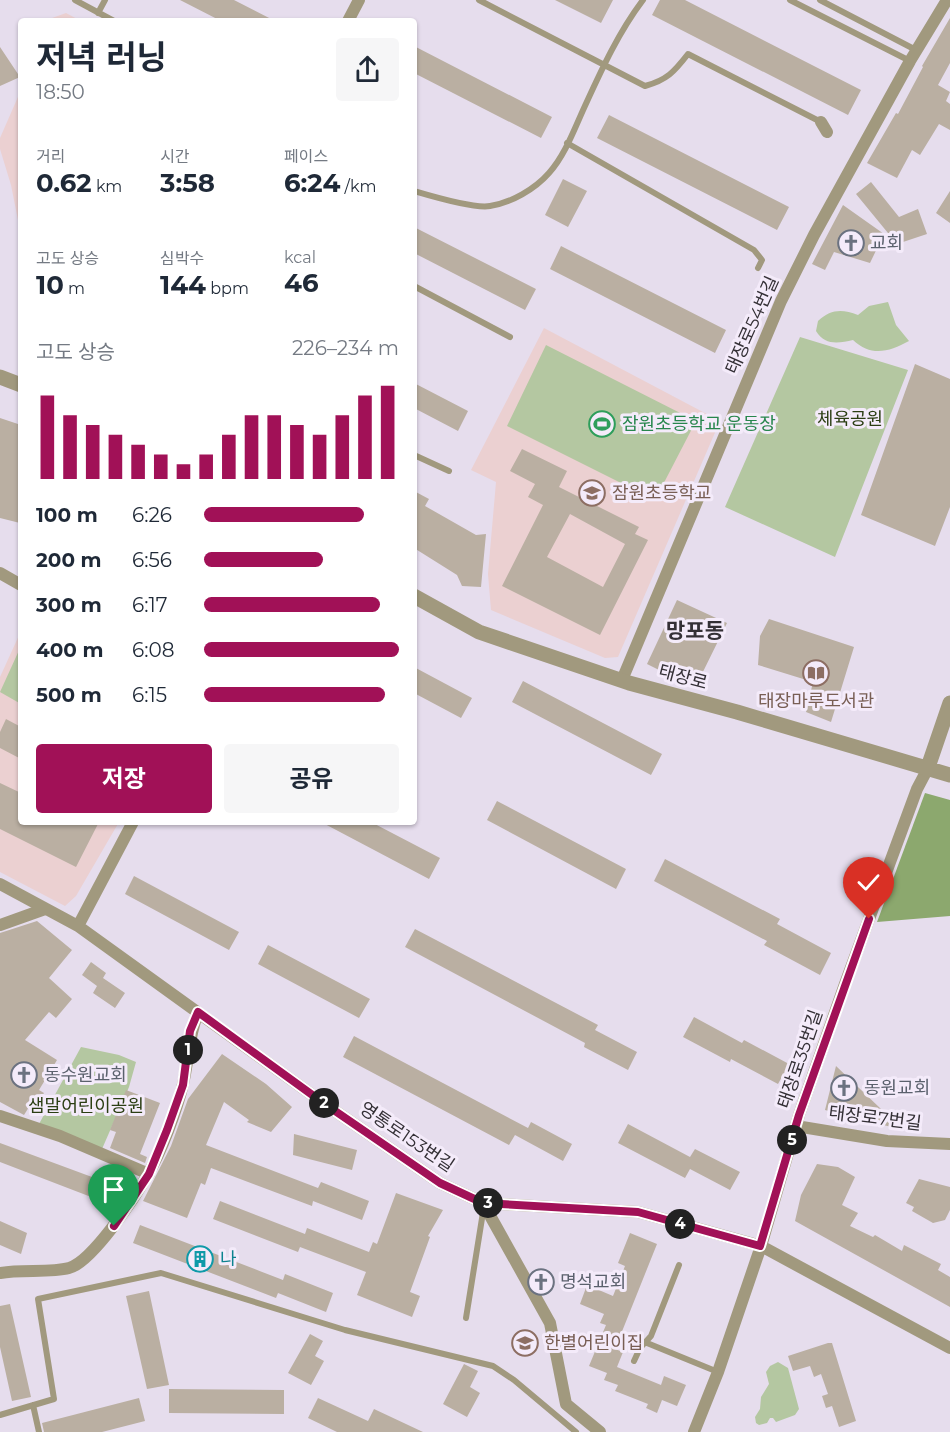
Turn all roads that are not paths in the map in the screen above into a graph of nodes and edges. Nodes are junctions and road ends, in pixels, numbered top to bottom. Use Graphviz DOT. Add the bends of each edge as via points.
graph roads {
  1 [pos="75,0"];
  2 [pos="105,0"];
  3 [pos="358,0"];
  4 [pos="479,0"];
  5 [pos="643,0"];
  6 [pos="790,0"];
  7 [pos="820,0"];
  8 [pos="947,0"];
  9 [pos="98,13"];
  10 [pos="108,18"];
  11 [pos="349,18"];
  12 [pos="913,56"];
  13 [pos="604,65"];
  14 [pos="824,127"];
  15 [pos="567,143"];
  16 [pos="417,192"];
  17 [pos="758,268"];
  18 [pos="417,288"];
  19 [pos="510,337"];
  20 [pos="0,377"];
  21 [pos="18,384"];
  22 [pos="417,456"];
  23 [pos="449,471"];
  24 [pos="0,573"];
  25 [pos="18,583"];
  26 [pos="417,598"];
  27 [pos="622,680"];
  28 [pos="950,703"];
  29 [pos="927,770"];
  30 [pos="950,775"];
  31 [pos="131,825"];
  32 [pos="0,884"];
  33 [pos="45,909"];
  34 [pos="0,925"];
  35 [pos="78,926"];
  36 [pos="198,1012"];
  37 [pos="0,1116"];
  38 [pos="796,1126"];
  39 [pos="950,1144"];
  40 [pos="149,1174"];
  41 [pos="484,1204"];
  42 [pos="760,1246"];
  43 [pos="679,1265"];
  44 [pos="0,1273"];
  45 [pos="466,1318"];
  46 [pos="647,1343"];
  47 [pos="950,1348"];
  48 [pos="634,1361"];
  49 [pos="718,1372"];
  50 [pos="33,1405"];
  51 [pos="0,1415"];
  52 [pos="39,1432"];
  53 [pos="576,1432"];
  54 [pos="600,1432"];
  55 [pos="694,1432"];
  1 -- 9 [label="lane"];
  2 -- 9 [label="lane"];
  3 -- 11 [label="street"];
  4 -- 13 [label="lane"];
  5 -- 13 [label="lane"];
  6 -- 12 [label="lane"];
  7 -- 12 [label="lane"];
  8 -- 12 [label="street, 태장로54번길"];
  9 -- 10 [label="lane"];
  12 -- 27 [label="street, 태장로54번길" via="781,301"];
  13 -- 14 [label="lane" via="645,86 662,81 688,54"];
  13 -- 15 [label="lane"];
  15 -- 16 [label="lane" via="549,173 520,196 489,207"];
  15 -- 17 [label="lane" via="754,250 762,260"];
  18 -- 19 [label="lane"];
  20 -- 21 [label="street"];
  22 -- 23 [label="lane"];
  24 -- 25 [label="street"];
  26 -- 27 [label="street, 태장로" via="479,632"];
  27 -- 29 [label="street, 태장로"];
  28 -- 29 [label="street"];
  29 -- 30 [label="street, 태장로"];
  29 -- 38 [label="street, 태장로35번길" via="845,984"];
  31 -- 35 [label="street"];
  32 -- 33 [label="street, 영통로153번길"];
  33 -- 34 [label="street"];
  33 -- 35 [label="street, 영통로153번길"];
  35 -- 36 [label="street, 영통로153번길"];
  36 -- 40 [label="street" via="190,1031 183,1085"];
  36 -- 41 [label="street, 영통로153번길" via="440,1183"];
  37 -- 40 [label="street" via="60,1136"];
  38 -- 39 [label="street, 태장로7번길" via="887,1141"];
  38 -- 42 [label="street, 태장로35번길"];
  40 -- 44 [label="street" via="114,1226 84,1260 69,1268"];
  41 -- 42 [label="street, 영통로153번길" via="638,1212"];
  41 -- 45 [label="lane"];
  41 -- 54 [label="street" via="550,1323 566,1404"];
  42 -- 47 [label="street, 영통로153번길"];
  42 -- 49 [label="street, 태장로35번길"];
  43 -- 46 [label="lane"];
  46 -- 48 [label="lane"];
  46 -- 49 [label="lane"];
  49 -- 55 [label="street, 태장로35번길"];
  50 -- 51 [label="lane"];
  50 -- 52 [label="lane"];
  50 -- 53 [label="lane" via="54,1399 38,1299 160,1274 345,1330 493,1366"];
}
